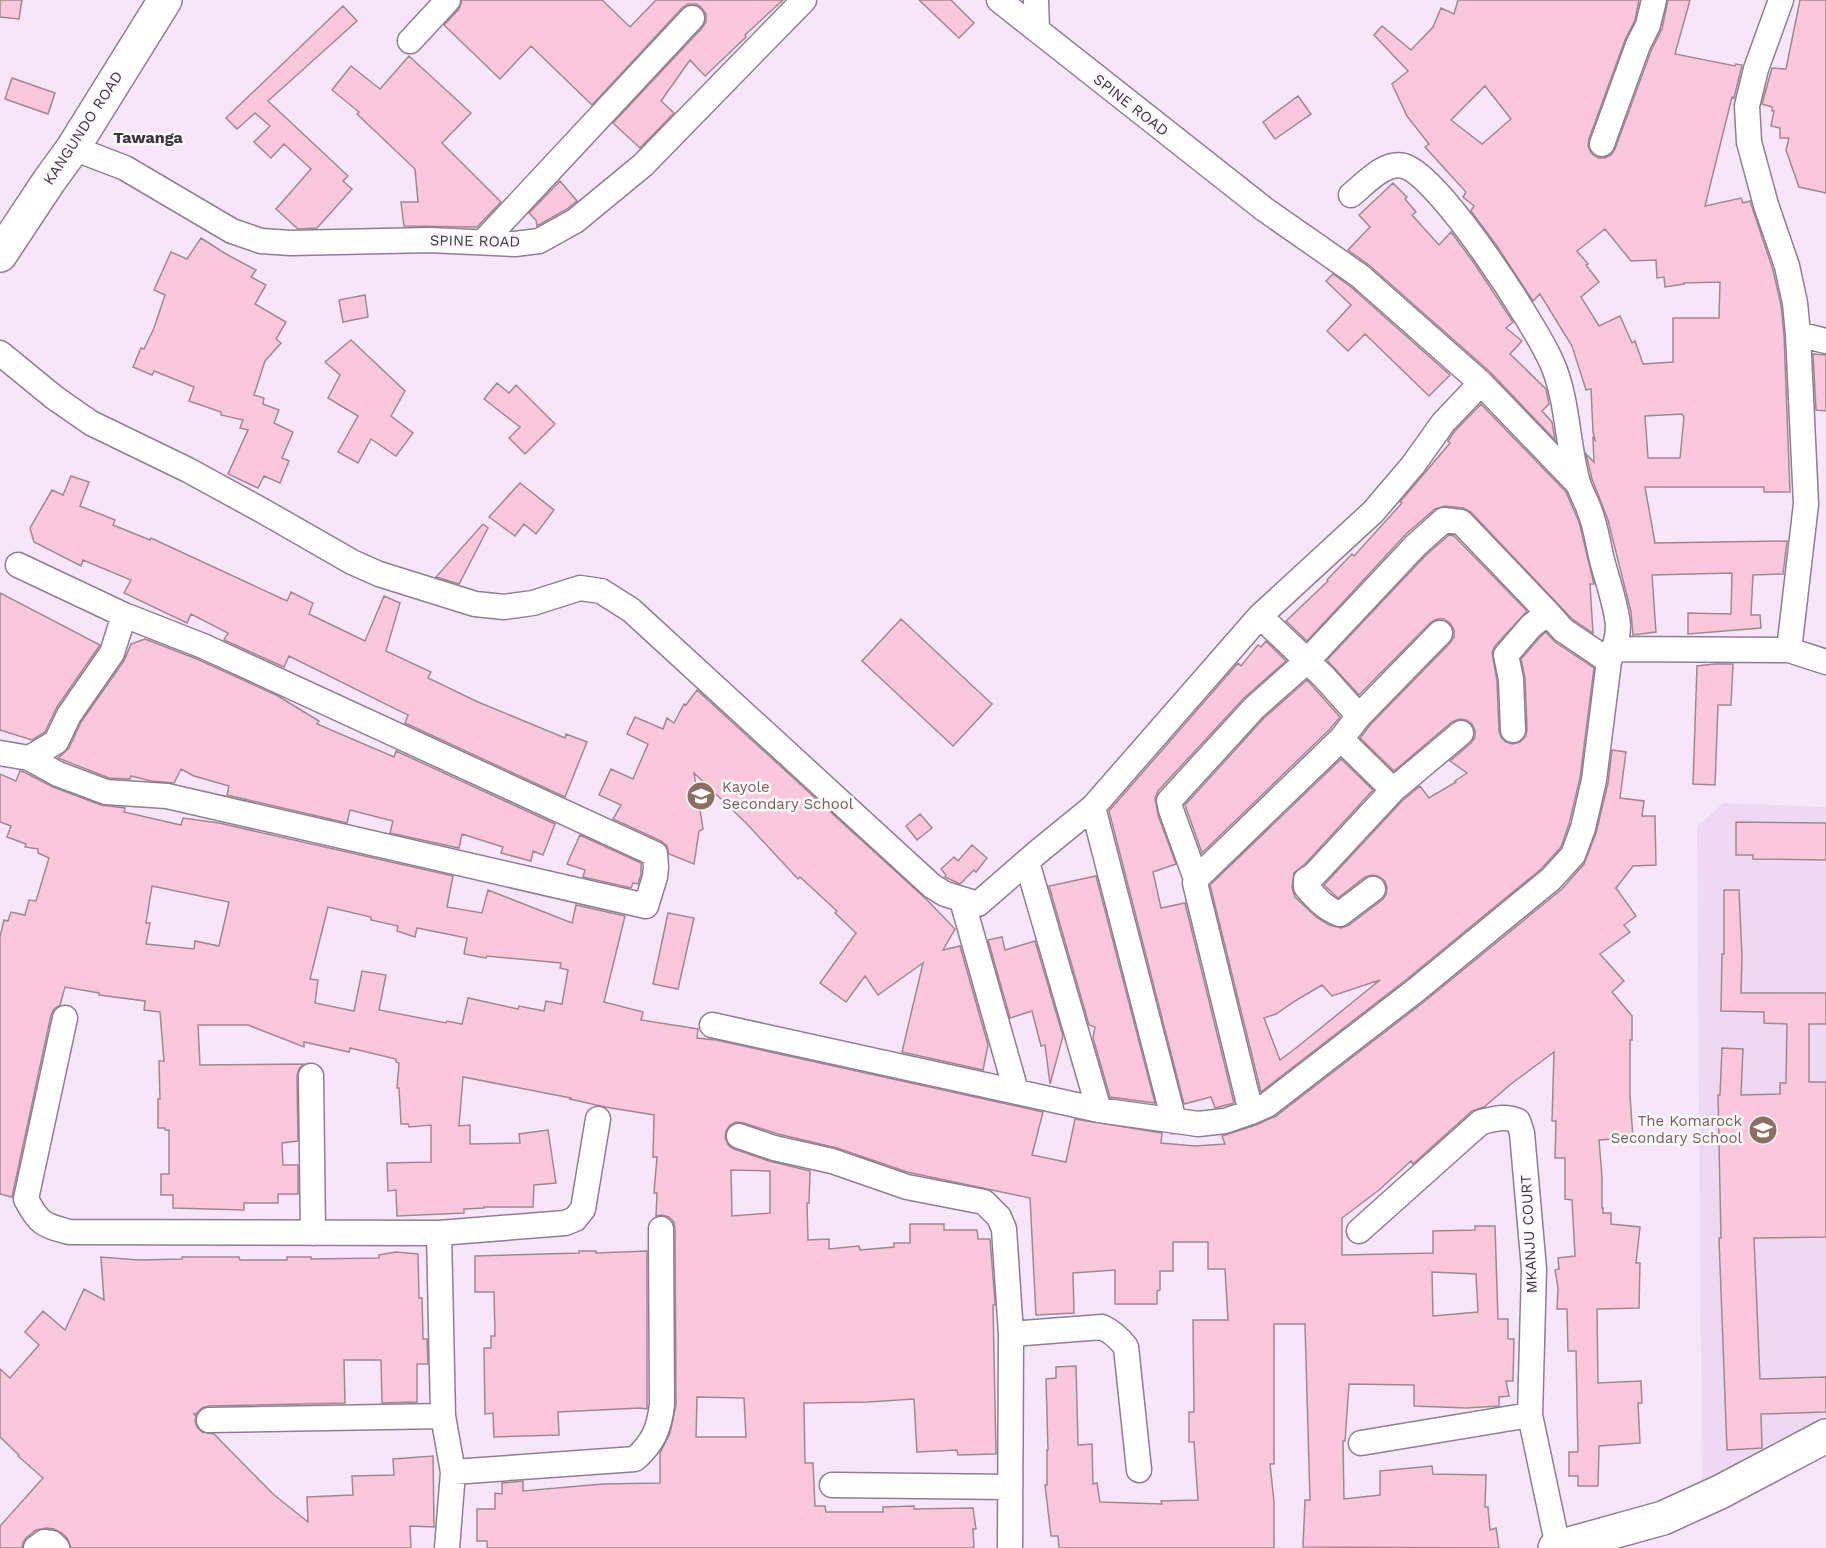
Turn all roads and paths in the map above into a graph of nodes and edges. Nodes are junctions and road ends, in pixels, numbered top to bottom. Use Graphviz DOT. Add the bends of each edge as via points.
graph roads {
  1 [pos="165,0"];
  2 [pos="448,0"];
  3 [pos="804,0"];
  4 [pos="999,0"];
  5 [pos="1036,0"];
  6 [pos="1654,0"];
  7 [pos="1781,0"];
  8 [pos="692,18"];
  9 [pos="1037,30"];
  10 [pos="410,41"];
  11 [pos="1602,144"];
  12 [pos="73,148"];
  13 [pos="1351,195"];
  14 [pos="483,242"];
  15 [pos="0,255"];
  16 [pos="1798,334"];
  17 [pos="1826,341"];
  18 [pos="0,353"];
  19 [pos="1481,383"];
  20 [pos="1578,485"];
  21 [pos="18,565"];
  22 [pos="1548,613"];
  23 [pos="124,615"];
  24 [pos="1260,616"];
  25 [pos="1440,633"];
  26 [pos="1789,650"];
  27 [pos="1612,655"];
  28 [pos="1307,661"];
  29 [pos="1826,662"];
  30 [pos="1359,716"];
  31 [pos="1513,730"];
  32 [pos="1461,733"];
  33 [pos="1341,739"];
  34 [pos="0,753"];
  35 [pos="29,758"];
  36 [pos="1393,790"];
  37 [pos="1093,807"];
  38 [pos="1028,862"];
  39 [pos="1196,879"];
  40 [pos="1373,889"];
  41 [pos="962,900"];
  42 [pos="65,1018"];
  43 [pos="712,1025"];
  44 [pos="311,1076"];
  45 [pos="1016,1091"];
  46 [pos="1099,1110"];
  47 [pos="1251,1113"];
  48 [pos="598,1119"];
  49 [pos="1173,1121"];
  50 [pos="739,1136"];
  51 [pos="661,1229"];
  52 [pos="1359,1231"];
  53 [pos="313,1233"];
  54 [pos="439,1233"];
  55 [pos="1011,1334"];
  56 [pos="1530,1414"];
  57 [pos="443,1416"];
  58 [pos="209,1420"];
  59 [pos="1826,1436"];
  60 [pos="1361,1443"];
  61 [pos="1139,1470"];
  62 [pos="453,1472"];
  63 [pos="832,1485"];
  64 [pos="1010,1487"];
  65 [pos="36,1548"];
  66 [pos="57,1548"];
  67 [pos="447,1548"];
  68 [pos="1010,1548"];
  69 [pos="1557,1548"];
  1 -- 12 [label="main road, KANGUNDO ROAD"];
  2 -- 10 [label="street"];
  3 -- 14 [label="street, SPINE ROAD" via="643,165 575,221 539,241"];
  4 -- 9 [label="street, SPINE ROAD"];
  5 -- 9 [label="street"];
  6 -- 11 [label="street"];
  7 -- 16 [label="street" via="1747,106 1749,142 1786,266"];
  8 -- 14 [label="street"];
  9 -- 19 [label="street, SPINE ROAD" via="1264,209 1360,276"];
  12 -- 14 [label="street, SPINE ROAD" via="125,168 232,231 261,241"];
  12 -- 15 [label="main road, KANGUNDO ROAD"];
  13 -- 20 [label="street" via="1387,167 1406,166 1418,173 1460,218 1552,362 1560,382"];
  16 -- 17 [label="street"];
  16 -- 26 [label="street" via="1806,504"];
  18 -- 41 [label="street" via="91,423 188,470 380,574 475,603 504,607 533,603 580,588 601,591 631,610 932,886"];
  19 -- 20 [label="street, SPINE ROAD"];
  19 -- 24 [label="street" via="1443,423 1373,512"];
  20 -- 27 [label="street" via="1591,514 1618,626"];
  21 -- 23 [label="street"];
  22 -- 27 [label="street" via="1563,630"];
  22 -- 28 [label="street" via="1461,522 1444,520 1416,544"];
  22 -- 31 [label="street" via="1506,655"];
  23 -- 35 [label="street" via="112,653 69,715 56,742"];
  23 -- 35 [label="street" via="203,646 655,854 655,877 646,906 167,796 106,792"];
  24 -- 28 [label="street"];
  24 -- 37 [label="street"];
  25 -- 30 [label="street"];
  26 -- 27 [label="street"];
  26 -- 29 [label="street"];
  27 -- 47 [label="street" via="1592,788 1573,855 1551,879 1416,990 1268,1105"];
  28 -- 30 [label="street"];
  28 -- 39 [label="street" via="1254,708 1169,801"];
  30 -- 33 [label="street"];
  32 -- 36 [label="street"];
  33 -- 36 [label="street"];
  33 -- 39 [label="street"];
  34 -- 35 [label="street"];
  36 -- 40 [label="street" via="1306,880 1306,886 1318,900 1340,914"];
  37 -- 38 [label="street"];
  37 -- 49 [label="street"];
  38 -- 41 [label="street" via="978,904"];
  38 -- 46 [label="street"];
  39 -- 47 [label="street"];
  41 -- 45 [label="street"];
  42 -- 53 [label="street" via="26,1199 35,1217 49,1227 69,1232"];
  43 -- 45 [label="street"];
  44 -- 53 [label="street"];
  45 -- 46 [label="street"];
  46 -- 49 [label="street"];
  47 -- 49 [label="street" via="1198,1124"];
  48 -- 54 [label="street" via="583,1209 575,1219"];
  50 -- 55 [label="street" via="832,1161 907,1187 984,1202 999,1216 1004,1229"];
  51 -- 62 [label="street" via="662,1404 648,1448 635,1460"];
  52 -- 56 [label="street, MKANJU COURT" via="1481,1122 1501,1117 1518,1121 1533,1269"];
  53 -- 54 [label="street"];
  54 -- 57 [label="street"];
  55 -- 61 [label="street" via="1102,1327 1120,1338 1126,1347"];
  55 -- 64 [label="street"];
  56 -- 60 [label="street"];
  56 -- 69 [label="street, MKANJU COURT"];
  57 -- 58 [label="street"];
  57 -- 62 [label="street"];
  59 -- 69 [label="main road" via="1663,1518"];
  62 -- 67 [label="street"];
  63 -- 64 [label="street"];
  64 -- 68 [label="street"];
  65 -- 66 [label="street" via="44,1542"];
}
